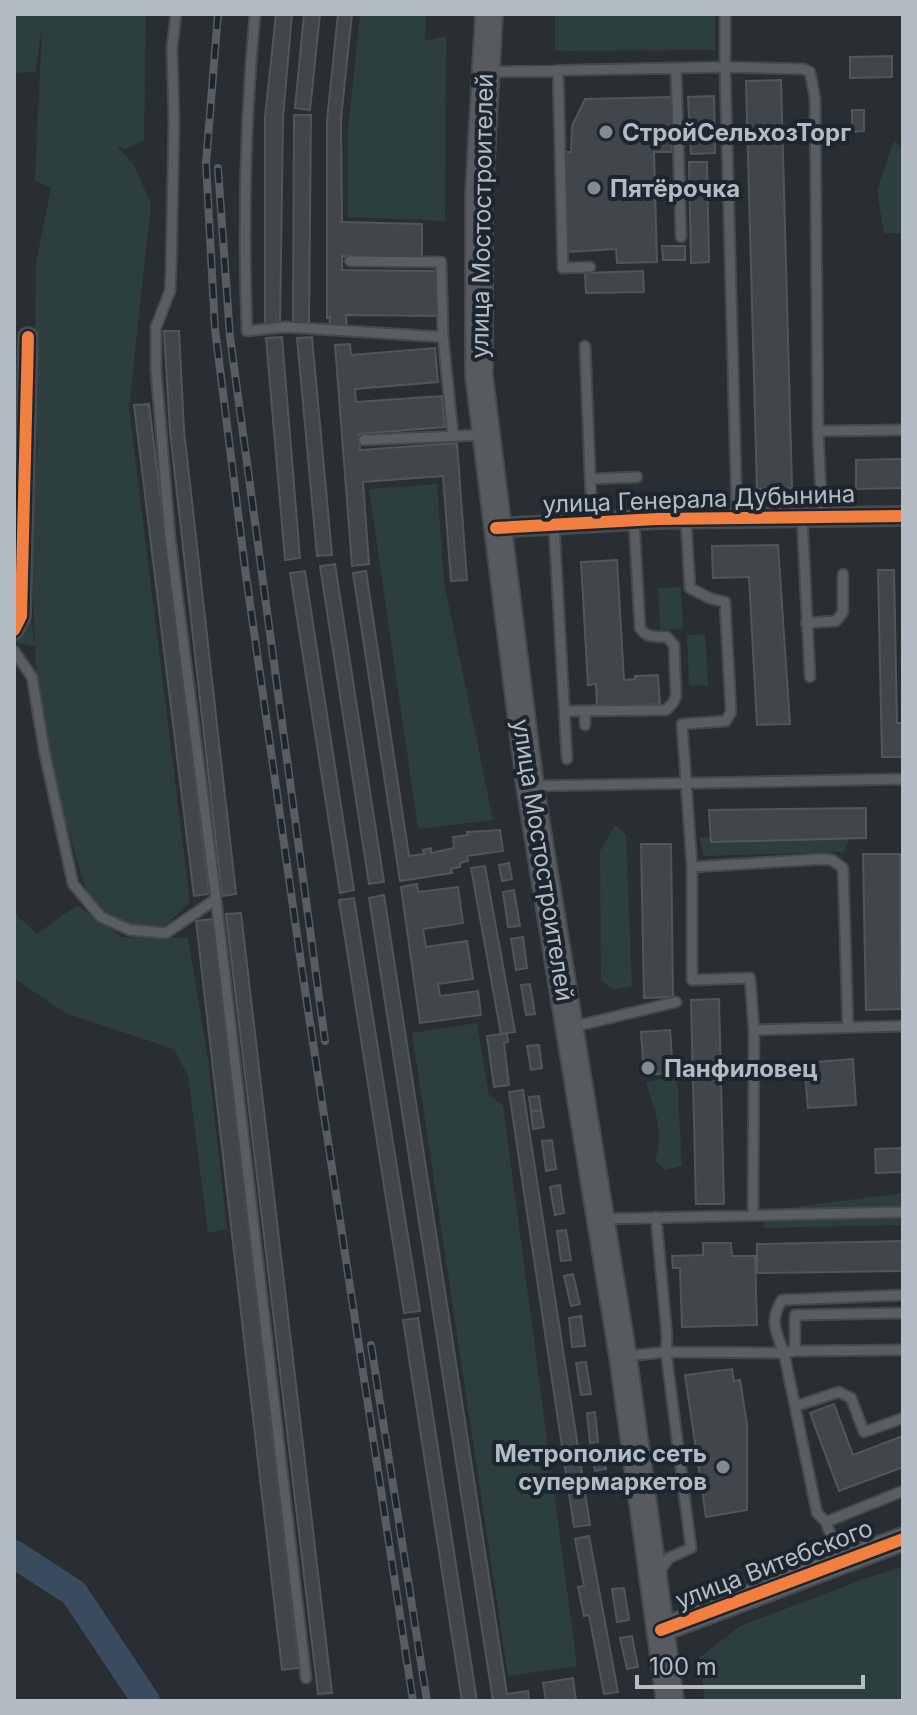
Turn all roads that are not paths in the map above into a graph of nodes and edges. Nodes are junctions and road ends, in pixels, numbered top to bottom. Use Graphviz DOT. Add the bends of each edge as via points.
graph roads {
  1 [pos="176,14"];
  2 [pos="255,14"];
  3 [pos="489,14"];
  4 [pos="725,14"];
  5 [pos="725,67"];
  6 [pos="676,68"];
  7 [pos="558,70"];
  8 [pos="484,72"];
  9 [pos="681,237"];
  10 [pos="350,261"];
  11 [pos="590,267"];
  12 [pos="28,337"];
  13 [pos="443,337"];
  14 [pos="585,346"];
  15 [pos="903,430"];
  16 [pos="818,431"];
  17 [pos="486,435"];
  18 [pos="453,436"];
  19 [pos="364,440"];
  20 [pos="637,477"];
  21 [pos="590,479"];
  22 [pos="822,515"];
  23 [pos="802,516"];
  24 [pos="903,516"];
  25 [pos="737,517"];
  26 [pos="634,520"];
  27 [pos="686,520"];
  28 [pos="592,523"];
  29 [pos="554,525"];
  30 [pos="496,528"];
  31 [pos="843,574"];
  32 [pos="806,623"];
  33 [pos="14,630"];
  34 [pos="14,651"];
  35 [pos="810,677"];
  36 [pos="566,711"];
  37 [pos="585,711"];
  38 [pos="585,725"];
  39 [pos="567,759"];
  40 [pos="903,779"];
  41 [pos="686,783"];
  42 [pos="530,786"];
  43 [pos="692,867"];
  44 [pos="216,899"];
  45 [pos="676,1002"];
  46 [pos="903,1026"];
  47 [pos="848,1027"];
  48 [pos="569,1028"];
  49 [pos="754,1030"];
  50 [pos="903,1212"];
  51 [pos="753,1214"];
  52 [pos="656,1217"];
  53 [pos="600,1219"];
  54 [pos="903,1295"];
  55 [pos="903,1313"];
  56 [pos="903,1350"];
  57 [pos="795,1351"];
  58 [pos="666,1352"];
  59 [pos="784,1353"];
  60 [pos="623,1357"];
  61 [pos="796,1406"];
  62 [pos="903,1418"];
  63 [pos="903,1491"];
  64 [pos="826,1522"];
  65 [pos="903,1539"];
  66 [pos="840,1562"];
  67 [pos="654,1577"];
  68 [pos="661,1630"];
  69 [pos="306,1678"];
  70 [pos="670,1701"];
  1 -- 44 [label="lane" via="170,291 156,327 156,370 170,538"];
  2 -- 13 [label="lane" via="247,91 247,331 286,327"];
  3 -- 8 [label="main road, улица Мостостроителей"];
  4 -- 5 [label="lane"];
  5 -- 6 [label="lane"];
  5 -- 16 [label="lane" via="803,69 812,79"];
  5 -- 25 [label="lane"];
  6 -- 7 [label="lane"];
  6 -- 9 [label="lane"];
  7 -- 8 [label="lane"];
  7 -- 11 [label="lane" via="563,268"];
  8 -- 17 [label="main road, улица Мостостроителей" via="479,376"];
  10 -- 13 [label="lane" via="441,262"];
  12 -- 33 [label="street" via="21,616"];
  13 -- 18 [label="lane"];
  14 -- 21 [label="lane"];
  15 -- 16 [label="lane"];
  16 -- 22 [label="lane"];
  17 -- 18 [label="lane"];
  17 -- 30 [label="main road, улица Мостостроителей"];
  18 -- 19 [label="lane"];
  20 -- 21 [label="lane"];
  21 -- 28 [label="lane"];
  22 -- 23 [label="street, улица Генерала Дубынина"];
  22 -- 24 [label="street, улица Генерала Дубынина"];
  23 -- 25 [label="street, улица Генерала Дубынина"];
  23 -- 32 [label="lane"];
  25 -- 27 [label="street, улица Генерала Дубынина"];
  26 -- 27 [label="street, улица Генерала Дубынина"];
  26 -- 28 [label="street, улица Генерала Дубынина"];
  26 -- 37 [label="lane" via="640,628 674,645 676,696 666,710"];
  27 -- 41 [label="lane" via="690,588 725,602 731,712 726,721 682,724"];
  28 -- 29 [label="street, улица Генерала Дубынина"];
  29 -- 30 [label="street, улица Генерала Дубынина"];
  29 -- 36 [label="lane"];
  30 -- 42 [label="main road, улица Мостостроителей"];
  31 -- 32 [label="lane" via="843,612 836,621"];
  32 -- 35 [label="lane"];
  34 -- 44 [label="lane" via="32,677 73,884 101,917 130,930 166,933"];
  36 -- 37 [label="lane"];
  36 -- 39 [label="lane"];
  37 -- 38 [label="lane"];
  40 -- 41 [label="lane"];
  41 -- 42 [label="lane"];
  41 -- 43 [label="lane"];
  42 -- 48 [label="main road, улица Мостостроителей"];
  43 -- 47 [label="lane" via="824,859 843,868"];
  43 -- 49 [label="lane" via="692,980 750,978"];
  44 -- 69 [label="lane"];
  45 -- 48 [label="lane"];
  46 -- 47 [label="lane"];
  47 -- 49 [label="lane"];
  48 -- 53 [label="main road, улица Мостостроителей"];
  49 -- 51 [label="lane"];
  50 -- 51 [label="lane"];
  51 -- 52 [label="lane"];
  52 -- 53 [label="lane"];
  52 -- 58 [label="lane"];
  53 -- 60 [label="main road, улица Мостостроителей"];
  54 -- 59 [label="lane" via="782,1300 773,1324"];
  55 -- 57 [label="lane" via="795,1315"];
  56 -- 57 [label="lane"];
  57 -- 59 [label="lane"];
  58 -- 59 [label="lane"];
  58 -- 60 [label="lane"];
  58 -- 67 [label="lane" via="691,1548 669,1558"];
  59 -- 61 [label="lane"];
  60 -- 67 [label="main road, улица Мостостроителей"];
  61 -- 62 [label="lane" via="839,1392 851,1398 864,1432"];
  61 -- 64 [label="lane" via="817,1513"];
  63 -- 64 [label="lane"];
  64 -- 66 [label="lane"];
  65 -- 66 [label="street, улица Витебского"];
  66 -- 68 [label="street, улица Витебского"];
  67 -- 68 [label="main road, улица Мостостроителей"];
  68 -- 70 [label="main road, улица Мостостроителей"];
}
